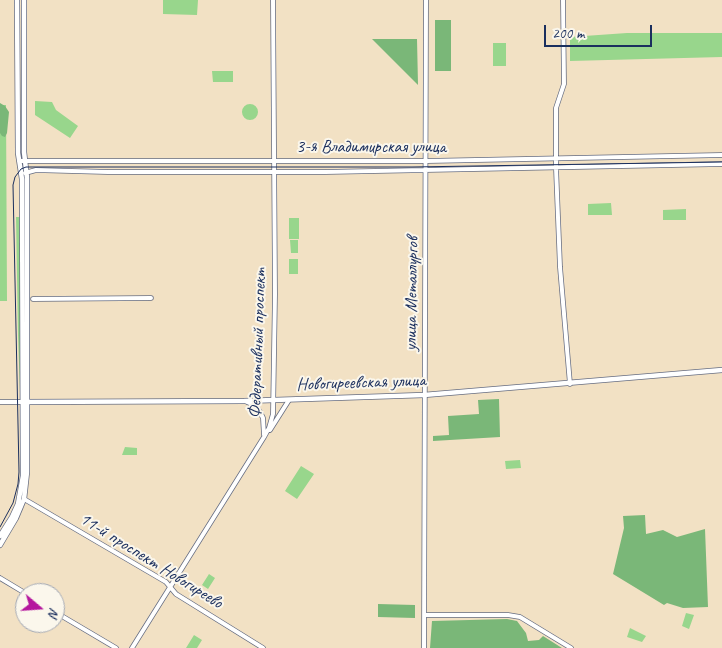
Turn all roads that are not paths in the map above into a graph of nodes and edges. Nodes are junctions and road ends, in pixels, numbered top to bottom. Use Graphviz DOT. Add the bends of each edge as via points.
graph roads {
  1 [pos="17,0"];
  2 [pos="24,0"];
  3 [pos="273,0"];
  4 [pos="426,0"];
  5 [pos="563,0"];
  6 [pos="722,155"];
  7 [pos="556,158"];
  8 [pos="23,161"];
  9 [pos="273,161"];
  10 [pos="427,161"];
  11 [pos="722,164"];
  12 [pos="556,168"];
  13 [pos="427,170"];
  14 [pos="274,172"];
  15 [pos="24,173"];
  16 [pos="151,298"];
  17 [pos="33,299"];
  18 [pos="722,370"];
  19 [pos="570,384"];
  20 [pos="424,395"];
  21 [pos="289,400"];
  22 [pos="244,401"];
  23 [pos="274,401"];
  24 [pos="0,402"];
  25 [pos="24,402"];
  26 [pos="264,437"];
  27 [pos="24,499"];
  28 [pos="0,536"];
  29 [pos="0,545"];
  30 [pos="0,578"];
  31 [pos="15,587"];
  32 [pos="170,587"];
  33 [pos="425,615"];
  34 [pos="65,618"];
  35 [pos="116,648"];
  36 [pos="132,648"];
  37 [pos="263,648"];
  38 [pos="424,648"];
  39 [pos="571,648"];
  1 -- 8 [label="main road" via="17,102"];
  2 -- 8 [label="main road"];
  3 -- 9 [label="street, Федеративный проспект"];
  4 -- 10 [label="street, улица Металлургов"];
  5 -- 7 [label="street" via="564,84 556,108"];
  6 -- 7 [label="street, 3-я Владимирская улица"];
  7 -- 10 [label="street, 3-я Владимирская улица"];
  7 -- 12 [label="street"];
  8 -- 9 [label="street, 3-я Владимирская улица"];
  8 -- 15 [label="main road"];
  9 -- 10 [label="street, 3-я Владимирская улица"];
  9 -- 14 [label="street, Федеративный проспект"];
  10 -- 13 [label="street, улица Металлургов"];
  11 -- 12 [label="street, 3-я Владимирская улица"];
  12 -- 13 [label="street, 3-я Владимирская улица"];
  12 -- 19 [label="street"];
  13 -- 14 [label="street, 3-я Владимирская улица"];
  13 -- 20 [label="street, улица Металлургов"];
  14 -- 15 [label="street, 3-я Владимирская улица" via="36,170"];
  14 -- 23 [label="street, Федеративный проспект"];
  15 -- 25 [label="main road"];
  16 -- 17 [label="street"];
  18 -- 19 [label="main road, Новогиреевская улица"];
  19 -- 20 [label="main road, Новогиреевская улица"];
  20 -- 21 [label="main road, Новогиреевская улица"];
  20 -- 33 [label="street, улица Металлургов"];
  21 -- 23 [label="main road, Новогиреевская улица"];
  21 -- 26 [label="street"];
  22 -- 23 [label="main road, Новогиреевская улица"];
  22 -- 25 [label="main road, Новогиреевская улица"];
  22 -- 26 [label="street" via="256,406 260,412"];
  23 -- 26 [label="street, Федеративный проспект" via="273,414"];
  24 -- 25 [label="street, Новогиреевская улица"];
  25 -- 27 [label="main road" via="27,472"];
  25 -- 28 [label="main road" via="21,491 12,517"];
  26 -- 32 [label="street, Федеративный проспект"];
  27 -- 29 [label="main road"];
  27 -- 32 [label="street, 11-й проспект Новогиреево"];
  30 -- 31 [label="street"];
  32 -- 36 [label="street, Федеративный проспект"];
  32 -- 37 [label="street, 11-й проспект Новогиреево" via="176,594"];
  33 -- 38 [label="street, улица Металлургов"];
  33 -- 39 [label="street" via="520,617"];
  34 -- 35 [label="street"];
}
